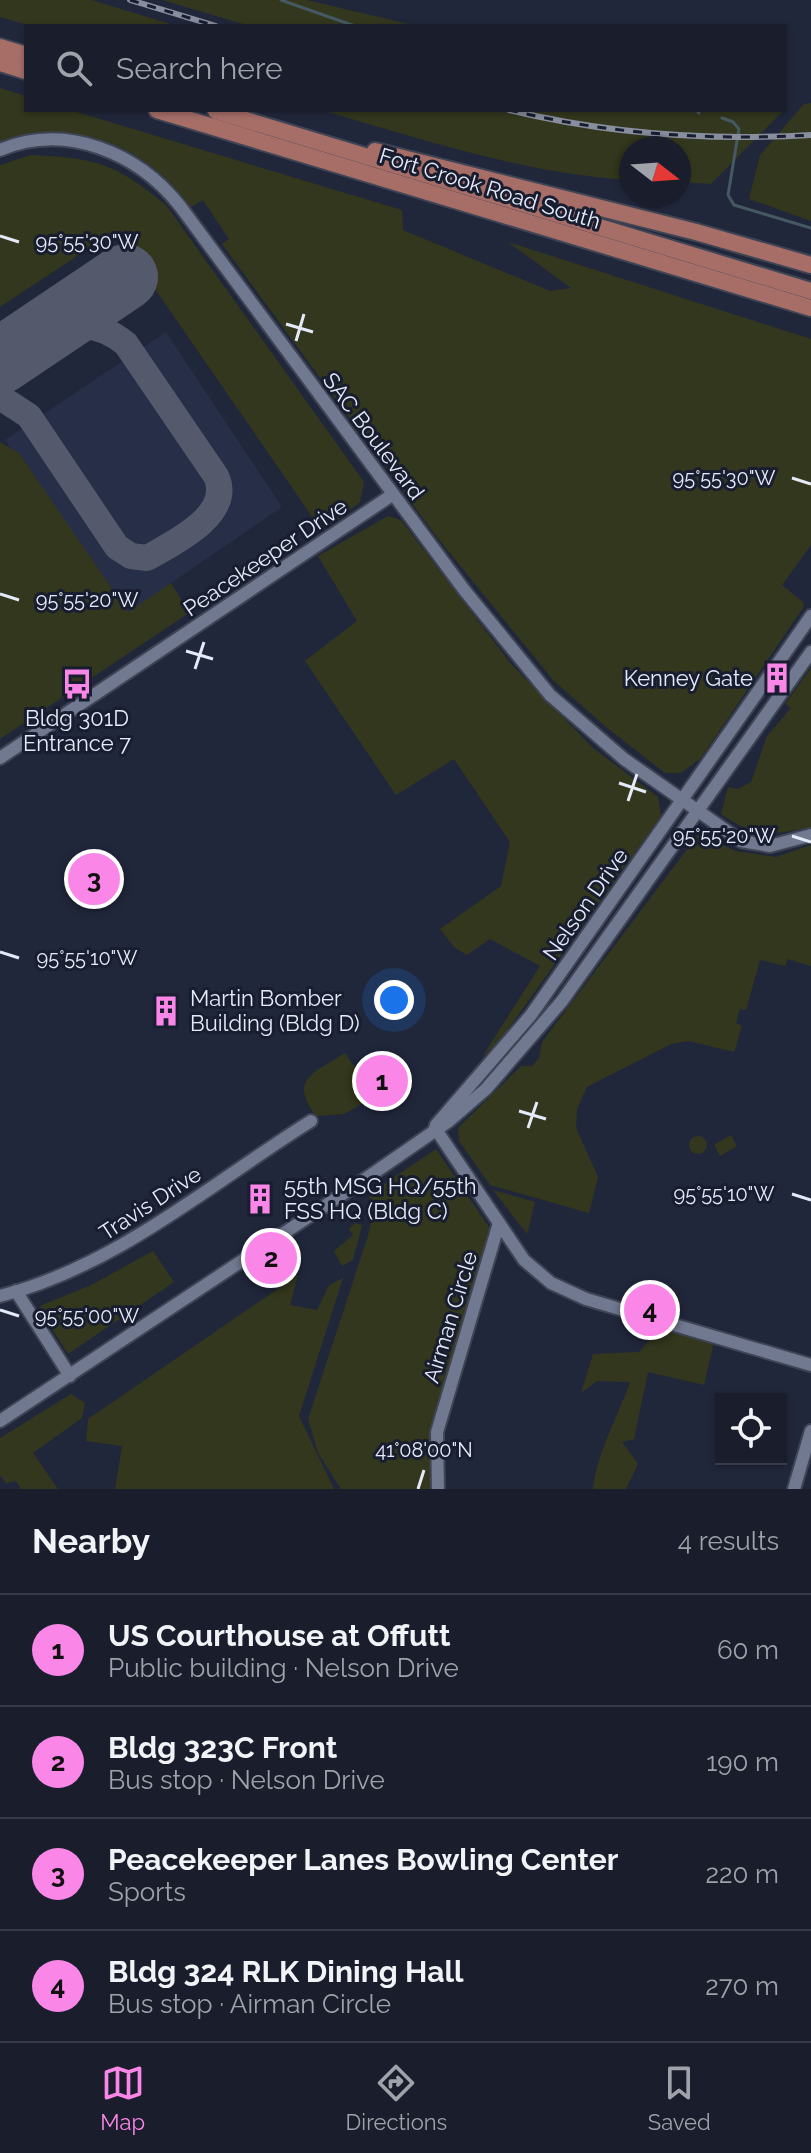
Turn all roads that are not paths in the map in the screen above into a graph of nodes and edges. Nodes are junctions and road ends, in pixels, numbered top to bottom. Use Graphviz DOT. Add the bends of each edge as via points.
graph roads {
  1 [pos="0,47"];
  2 [pos="24,54"];
  3 [pos="0,63"];
  4 [pos="24,70"];
  5 [pos="164,112"];
  6 [pos="221,112"];
  7 [pos="222,112"];
  8 [pos="0,150"];
  9 [pos="811,265"];
  10 [pos="811,291"];
  11 [pos="778,298"];
  12 [pos="811,308"];
  13 [pos="811,314"];
  14 [pos="392,495"];
  15 [pos="811,616"];
  16 [pos="811,652"];
  17 [pos="0,758"];
  18 [pos="681,801"];
  19 [pos="699,813"];
  20 [pos="811,835"];
  21 [pos="311,1121"];
  22 [pos="435,1128"];
  23 [pos="499,1223"];
  24 [pos="16,1291"];
  25 [pos="0,1296"];
  26 [pos="811,1365"];
  27 [pos="70,1376"];
  28 [pos="0,1421"];
  29 [pos="811,1431"];
  30 [pos="438,1489"];
  31 [pos="794,1489"];
  1 -- 2 [label="main road"];
  3 -- 4 [label="main road"];
  5 -- 11 [label="main road, Fort Crook Road South"];
  6 -- 10 [label="main road"];
  7 -- 9 [label="main road, Fort Crook Road South"];
  8 -- 14 [label="street, SAC Boulevard" via="37,141 82,143 121,155 156,179"];
  11 -- 12 [label="main road, Fort Crook Road South"];
  11 -- 13 [label="main road"];
  14 -- 17 [label="street, Peacekeeper Drive"];
  14 -- 18 [label="street, SAC Boulevard" via="550,695"];
  15 -- 18 [label="street, Nelson Drive"];
  16 -- 19 [label="street, Nelson Drive"];
  18 -- 19 [label="street, SAC Boulevard"];
  18 -- 22 [label="street, Nelson Drive" via="531,1015"];
  19 -- 20 [label="street, SAC Boulevard" via="753,845 784,844"];
  19 -- 22 [label="street, Nelson Drive" via="529,1043 466,1107"];
  21 -- 24 [label="street, Travis Drive" via="99,1260"];
  22 -- 23 [label="street"];
  22 -- 27 [label="street, Nelson Drive"];
  23 -- 26 [label="street, Airman Circle" via="531,1267 560,1289"];
  23 -- 30 [label="street, Airman Circle" via="437,1432"];
  24 -- 25 [label="street, Travis Drive"];
  24 -- 27 [label="street"];
  27 -- 28 [label="street, Nelson Drive"];
  29 -- 31 [label="street"];
}
